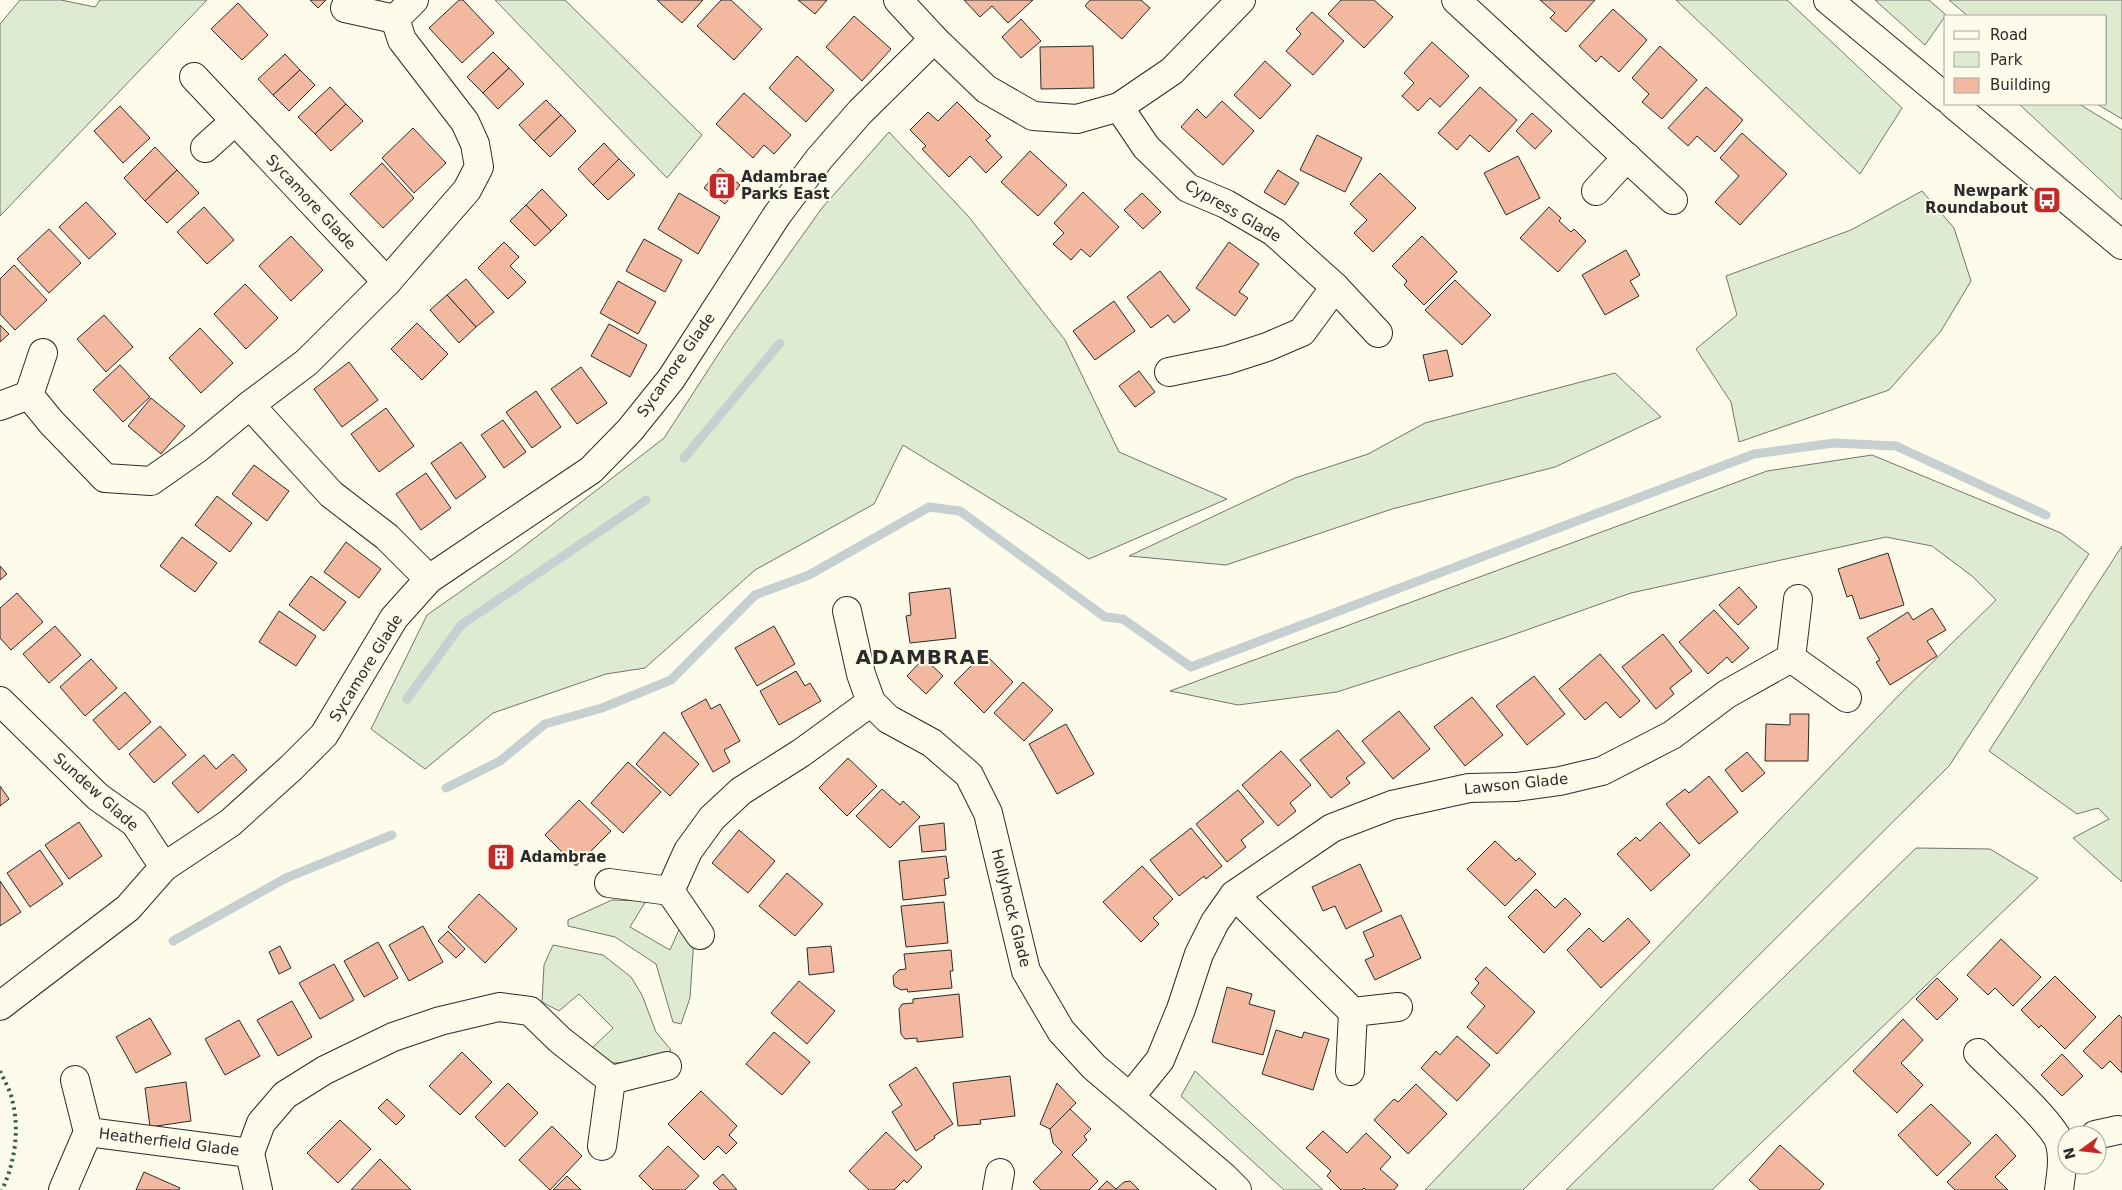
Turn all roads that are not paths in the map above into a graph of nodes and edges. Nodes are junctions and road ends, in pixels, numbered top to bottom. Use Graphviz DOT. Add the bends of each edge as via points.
graph roads {
  1 [pos="898,0"];
  2 [pos="1241,0"];
  3 [pos="1456,0"];
  4 [pos="1828,0"];
  5 [pos="345,8"];
  6 [pos="405,9"];
  7 [pos="934,39"];
  8 [pos="194,76"];
  9 [pos="1944,96"];
  10 [pos="1954,105"];
  11 [pos="1119,106"];
  12 [pos="235,121"];
  13 [pos="205,148"];
  14 [pos="1627,156"];
  15 [pos="1596,191"];
  16 [pos="1673,200"];
  17 [pos="2122,245"];
  18 [pos="387,282"];
  19 [pos="1335,287"];
  20 [pos="1378,334"];
  21 [pos="43,353"];
  22 [pos="1169,372"];
  23 [pos="29,395"];
  24 [pos="250,405"];
  25 [pos="0,406"];
  26 [pos="428,579"];
  27 [pos="1798,599"];
  28 [pos="847,611"];
  29 [pos="1791,658"];
  30 [pos="1847,698"];
  31 [pos="0,701"];
  32 [pos="871,702"];
  33 [pos="164,868"];
  34 [pos="609,883"];
  35 [pos="670,891"];
  36 [pos="1234,895"];
  37 [pos="700,935"];
  38 [pos="0,1006"];
  39 [pos="1398,1007"];
  40 [pos="1353,1012"];
  41 [pos="1978,1054"];
  42 [pos="667,1066"];
  43 [pos="1350,1071"];
  44 [pos="75,1080"];
  45 [pos="611,1080"];
  46 [pos="1130,1097"];
  47 [pos="88,1132"];
  48 [pos="2057,1135"];
  49 [pos="602,1146"];
  50 [pos="250,1153"];
  51 [pos="2061,1175"];
  52 [pos="1225,1186"];
  53 [pos="63,1190"];
  54 [pos="258,1190"];
  55 [pos="2059,1190"];
  1 -- 7 [label="street"];
  2 -- 11 [label="street" via="1172,71"];
  3 -- 14 [label="street"];
  4 -- 9 [label="street"];
  5 -- 6 [label="street"];
  6 -- 18 [label="street" via="402,40 465,122 475,144 479,167 467,190"];
  7 -- 11 [label="street" via="986,89 1034,116 1077,119"];
  7 -- 26 [label="street, Sycamore Glade" via="819,158 777,215 670,378 630,430 591,470"];
  8 -- 12 [label="street, Sycamore Glade"];
  10 -- 17 [label="street"];
  11 -- 19 [label="street, Cypress Glade" via="1146,147 1188,188 1226,204 1274,232"];
  12 -- 13 [label="street"];
  12 -- 18 [label="street, Sycamore Glade"];
  14 -- 15 [label="street"];
  14 -- 16 [label="street"];
  18 -- 24 [label="street" via="307,362"];
  19 -- 20 [label="street, Cypress Glade"];
  19 -- 22 [label="street" via="1302,332 1228,360"];
  21 -- 23 [label="street"];
  23 -- 24 [label="street" via="105,478 152,481"];
  23 -- 25 [label="street"];
  24 -- 26 [label="street" via="331,494 386,538"];
  26 -- 33 [label="street, Sycamore Glade" via="394,618 324,735 230,823"];
  27 -- 29 [label="street"];
  28 -- 32 [label="street, Hollyhock Glade" via="861,674"];
  29 -- 30 [label="street"];
  29 -- 36 [label="street, Lawson Glade" via="1727,694 1672,735 1602,771 1516,787 1469,788 1392,805 1332,828"];
  31 -- 33 [label="street, Sundew Glade" via="98,797 135,823"];
  32 -- 35 [label="street" via="801,753 741,791 712,818 688,851"];
  32 -- 46 [label="street, Hollyhock Glade" via="888,718 932,743 969,775 988,813 1026,972 1061,1031 1094,1067"];
  33 -- 38 [label="street" via="128,908"];
  34 -- 35 [label="street"];
  35 -- 37 [label="street"];
  36 -- 40 [label="street"];
  36 -- 46 [label="street, Lawson Glade" via="1215,922 1199,954 1160,1060"];
  39 -- 40 [label="street"];
  40 -- 43 [label="street"];
  41 -- 48 [label="street"];
  42 -- 45 [label="street"];
  44 -- 47 [label="street, Heatherfield Glade"];
  45 -- 49 [label="street"];
  45 -- 50 [label="street, Heatherfield Glade" via="560,1040 530,1011 499,1007 440,1021 393,1037 325,1070 285,1095 261,1123"];
  46 -- 52 [label="street, Hollyhock Glade"];
  47 -- 50 [label="street, Heatherfield Glade"];
  47 -- 53 [label="street, Heatherfield Glade"];
  50 -- 54 [label="street, Heatherfield Glade"];
  51 -- 55 [label="street"];
}
